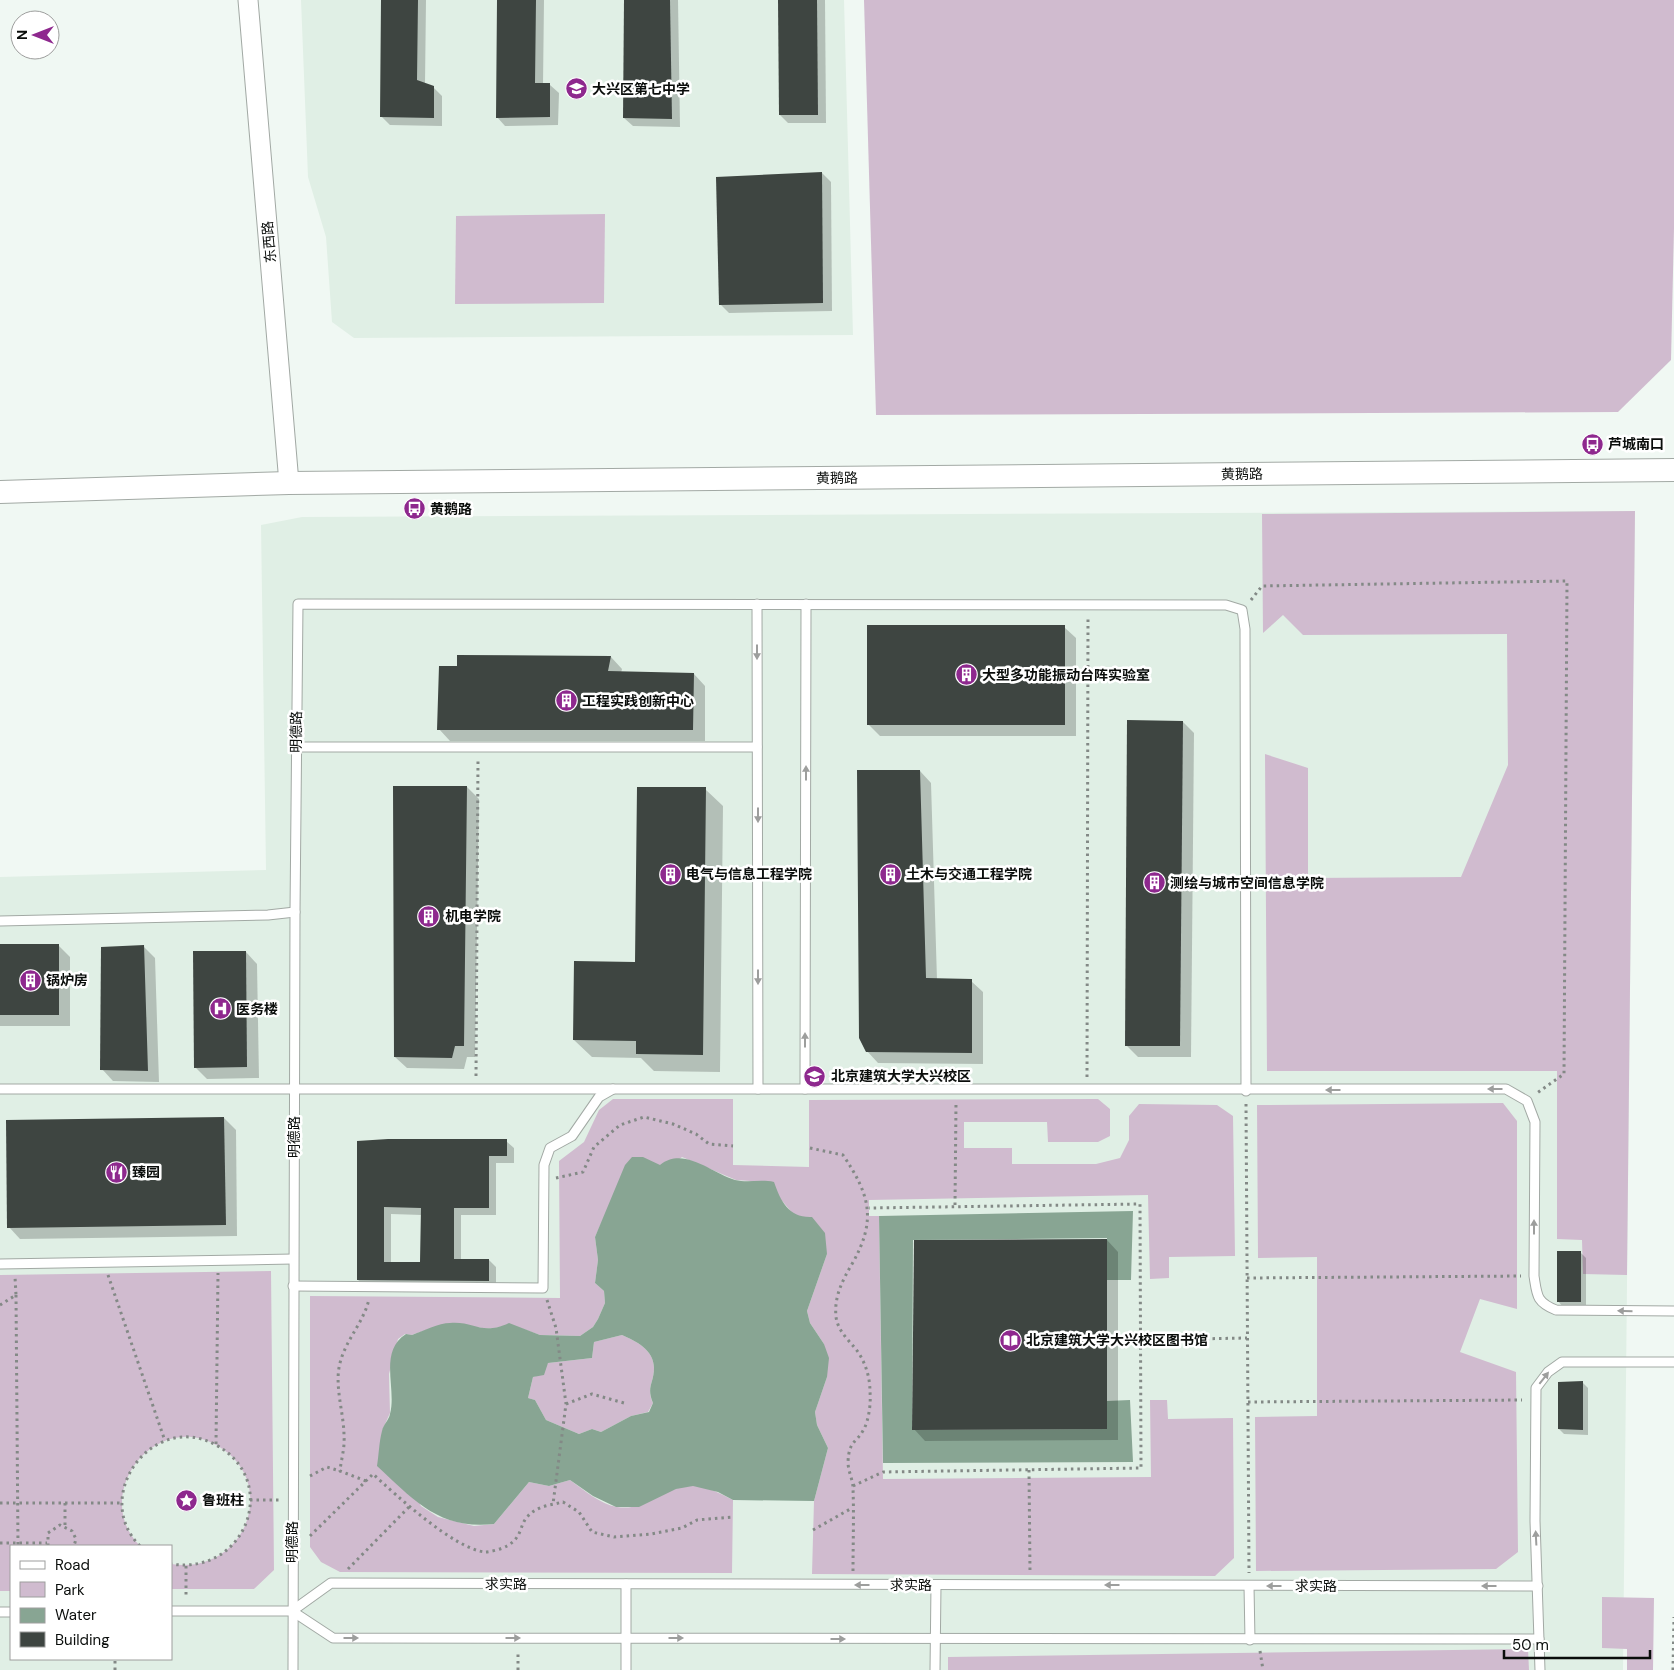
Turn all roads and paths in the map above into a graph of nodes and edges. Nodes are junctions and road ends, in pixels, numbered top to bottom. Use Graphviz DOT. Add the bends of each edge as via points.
graph roads {
  1 [pos="248,0"];
  2 [pos="1674,470"];
  3 [pos="290,483"];
  4 [pos="0,492"];
  5 [pos="757,604"];
  6 [pos="806,604"];
  7 [pos="1088,605"];
  8 [pos="1242,610"];
  9 [pos="296,747"];
  10 [pos="478,747"];
  11 [pos="758,747"];
  12 [pos="295,912"];
  13 [pos="0,921"];
  14 [pos="294,1088"];
  15 [pos="0,1089"];
  16 [pos="476,1089"];
  17 [pos="614,1089"];
  18 [pos="758,1089"];
  19 [pos="805,1089"];
  20 [pos="956,1090"];
  21 [pos="1087,1090"];
  22 [pos="1246,1091"];
  23 [pos="1527,1101"];
  24 [pos="733,1146"];
  25 [pos="810,1148"];
  26 [pos="543,1179"];
  27 [pos="955,1205"];
  28 [pos="869,1208"];
  29 [pos="293,1259"];
  30 [pos="218,1260"];
  31 [pos="104,1262"];
  32 [pos="0,1264"];
  33 [pos="15,1264"];
  34 [pos="1534,1276"];
  35 [pos="1247,1278"];
  36 [pos="293,1286"];
  37 [pos="371,1287"];
  38 [pos="543,1288"];
  39 [pos="16,1295"];
  40 [pos="0,1305"];
  41 [pos="1674,1312"];
  42 [pos="1248,1338"];
  43 [pos="1141,1340"];
  44 [pos="1674,1362"];
  45 [pos="1535,1400"];
  46 [pos="1248,1402"];
  47 [pos="624,1403"];
  48 [pos="566,1404"];
  49 [pos="165,1441"];
  50 [pos="216,1444"];
  51 [pos="1028,1470"];
  52 [pos="340,1471"];
  53 [pos="310,1476"];
  54 [pos="366,1481"];
  55 [pos="853,1486"];
  56 [pos="250,1500"];
  57 [pos="292,1501"];
  58 [pos="0,1503"];
  59 [pos="18,1503"];
  60 [pos="65,1503"];
  61 [pos="122,1503"];
  62 [pos="553,1504"];
  63 [pos="410,1507"];
  64 [pos="853,1508"];
  65 [pos="733,1518"];
  66 [pos="65,1526"];
  67 [pos="813,1530"];
  68 [pos="310,1536"];
  69 [pos="0,1543"];
  70 [pos="18,1545"];
  71 [pos="48,1545"];
  72 [pos="74,1545"];
  73 [pos="139,1545"];
  74 [pos="172,1564"];
  75 [pos="186,1566"];
  76 [pos="345,1572"];
  77 [pos="626,1584"];
  78 [pos="853,1585"];
  79 [pos="936,1585"];
  80 [pos="1030,1585"];
  81 [pos="1249,1586"];
  82 [pos="1538,1586"];
  83 [pos="172,1611"];
  84 [pos="186,1611"];
  85 [pos="292,1611"];
  86 [pos="1674,1617"];
  87 [pos="626,1638"];
  88 [pos="936,1639"];
  89 [pos="1538,1639"];
  90 [pos="1250,1640"];
  91 [pos="293,1670"];
  92 [pos="626,1670"];
  93 [pos="935,1670"];
  94 [pos="1540,1670"];
  95 [pos="1673,1670"];
  1 -- 3 [label="street, 东西路"];
  2 -- 3 [label="street, 黄鹅路"];
  3 -- 4 [label="street, 黄鹅路"];
  5 -- 6 [label="lane"];
  5 -- 9 [label="lane, 明德路" via="298,604"];
  5 -- 11 [label="lane, one-way"];
  6 -- 7 [label="lane"];
  19 -- 6 [label="lane, one-way"];
  7 -- 8 [label="lane" via="1226,605"];
  7 -- 21 [label="path"];
  8 -- 22 [label="lane" via="1245,629"];
  8 -- 23 [label="path" via="1262,586 1567,581 1564,1074"];
  9 -- 10 [label="lane"];
  9 -- 12 [label="lane, 明德路"];
  10 -- 11 [label="lane"];
  10 -- 16 [label="path"];
  11 -- 18 [label="lane, one-way"];
  12 -- 13 [label="lane"];
  12 -- 14 [label="lane, 明德路"];
  14 -- 15 [label="lane"];
  14 -- 16 [label="lane"];
  14 -- 29 [label="lane, 明德路"];
  16 -- 17 [label="lane"];
  17 -- 18 [label="lane"];
  17 -- 26 [label="lane" via="599,1097 572,1136 550,1148"];
  18 -- 19 [label="lane"];
  19 -- 20 [label="lane"];
  20 -- 21 [label="lane"];
  20 -- 27 [label="path"];
  21 -- 22 [label="lane"];
  23 -- 22 [label="lane, one-way" via="1506,1089"];
  22 -- 35 [label="path"];
  34 -- 23 [label="lane, one-way" via="1535,1122"];
  24 -- 26 [label="path" via="709,1144 673,1124 644,1117 620,1125 594,1148 582,1172"];
  25 -- 28 [label="path" via="842,1156 855,1174"];
  26 -- 38 [label="lane"];
  27 -- 28 [label="path"];
  27 -- 43 [label="path" via="1140,1204"];
  28 -- 55 [label="path" via="864,1236 836,1298 836,1319 867,1370 870,1392 869,1412 863,1430 851,1444 848,1464"];
  29 -- 30 [label="lane"];
  29 -- 36 [label="lane, 明德路"];
  30 -- 31 [label="lane"];
  30 -- 50 [label="path"];
  31 -- 33 [label="lane"];
  31 -- 49 [label="path"];
  32 -- 33 [label="lane"];
  33 -- 39 [label="path"];
  34 -- 35 [label="path"];
  41 -- 34 [label="lane, one-way" via="1556,1310 1544,1305 1537,1296"];
  35 -- 42 [label="path"];
  36 -- 37 [label="lane"];
  36 -- 57 [label="lane, 明德路"];
  37 -- 38 [label="lane"];
  37 -- 52 [label="path" via="366,1314 350,1336 340,1364 344,1437"];
  38 -- 48 [label="path" via="556,1328"];
  39 -- 40 [label="path"];
  39 -- 59 [label="path"];
  42 -- 43 [label="path"];
  42 -- 46 [label="path"];
  43 -- 51 [label="path" via="1141,1468"];
  45 -- 44 [label="lane, one-way" via="1536,1388 1548,1372 1562,1362"];
  45 -- 46 [label="path"];
  82 -- 45 [label="lane, one-way"];
  46 -- 81 [label="path"];
  47 -- 48 [label="path" via="592,1394"];
  48 -- 62 [label="path"];
  49 -- 50 [label="path" via="182,1437"];
  49 -- 61 [label="path" via="147,1450 133,1464 124,1483"];
  50 -- 56 [label="path" via="241,1467 248,1483"];
  51 -- 55 [label="path" via="883,1472"];
  51 -- 80 [label="path"];
  52 -- 53 [label="path" via="327,1467"];
  52 -- 54 [label="path"];
  54 -- 63 [label="path" via="373,1474"];
  54 -- 68 [label="path"];
  55 -- 64 [label="path"];
  56 -- 57 [label="path"];
  56 -- 75 [label="path" via="248,1520 239,1539 218,1557 206,1563"];
  57 -- 85 [label="lane, 明德路"];
  58 -- 59 [label="path"];
  59 -- 60 [label="path"];
  59 -- 70 [label="path"];
  60 -- 61 [label="path"];
  60 -- 66 [label="path"];
  61 -- 73 [label="path" via="125,1523"];
  62 -- 63 [label="path" via="527,1516 520,1534 506,1546 485,1552 463,1544"];
  62 -- 65 [label="path" via="563,1502 579,1512 592,1532 614,1537 682,1528 697,1520"];
  63 -- 76 [label="path"];
  64 -- 67 [label="path"];
  64 -- 78 [label="path"];
  66 -- 71 [label="path" via="51,1530"];
  66 -- 72 [label="path" via="75,1535"];
  69 -- 70 [label="path"];
  70 -- 71 [label="path"];
  74 -- 75 [label="path"];
  75 -- 84 [label="path"];
  77 -- 78 [label="lane, 求实路"];
  77 -- 85 [label="lane, 求实路" via="331,1583"];
  77 -- 87 [label="lane"];
  79 -- 78 [label="lane, 求实路, one-way"];
  79 -- 80 [label="lane, 求实路"];
  79 -- 88 [label="lane"];
  81 -- 80 [label="lane, 求实路, one-way"];
  82 -- 81 [label="lane, 求实路, one-way"];
  81 -- 90 [label="lane"];
  82 -- 89 [label="lane"];
  83 -- 84 [label="lane"];
  84 -- 85 [label="lane"];
  85 -- 87 [label="lane, one-way" via="332,1638"];
  85 -- 91 [label="lane, 明德路"];
  86 -- 95 [label="path"];
  87 -- 88 [label="lane, one-way"];
  87 -- 92 [label="lane"];
  88 -- 90 [label="lane"];
  88 -- 93 [label="lane"];
  89 -- 90 [label="lane"];
  89 -- 94 [label="lane"];
}
